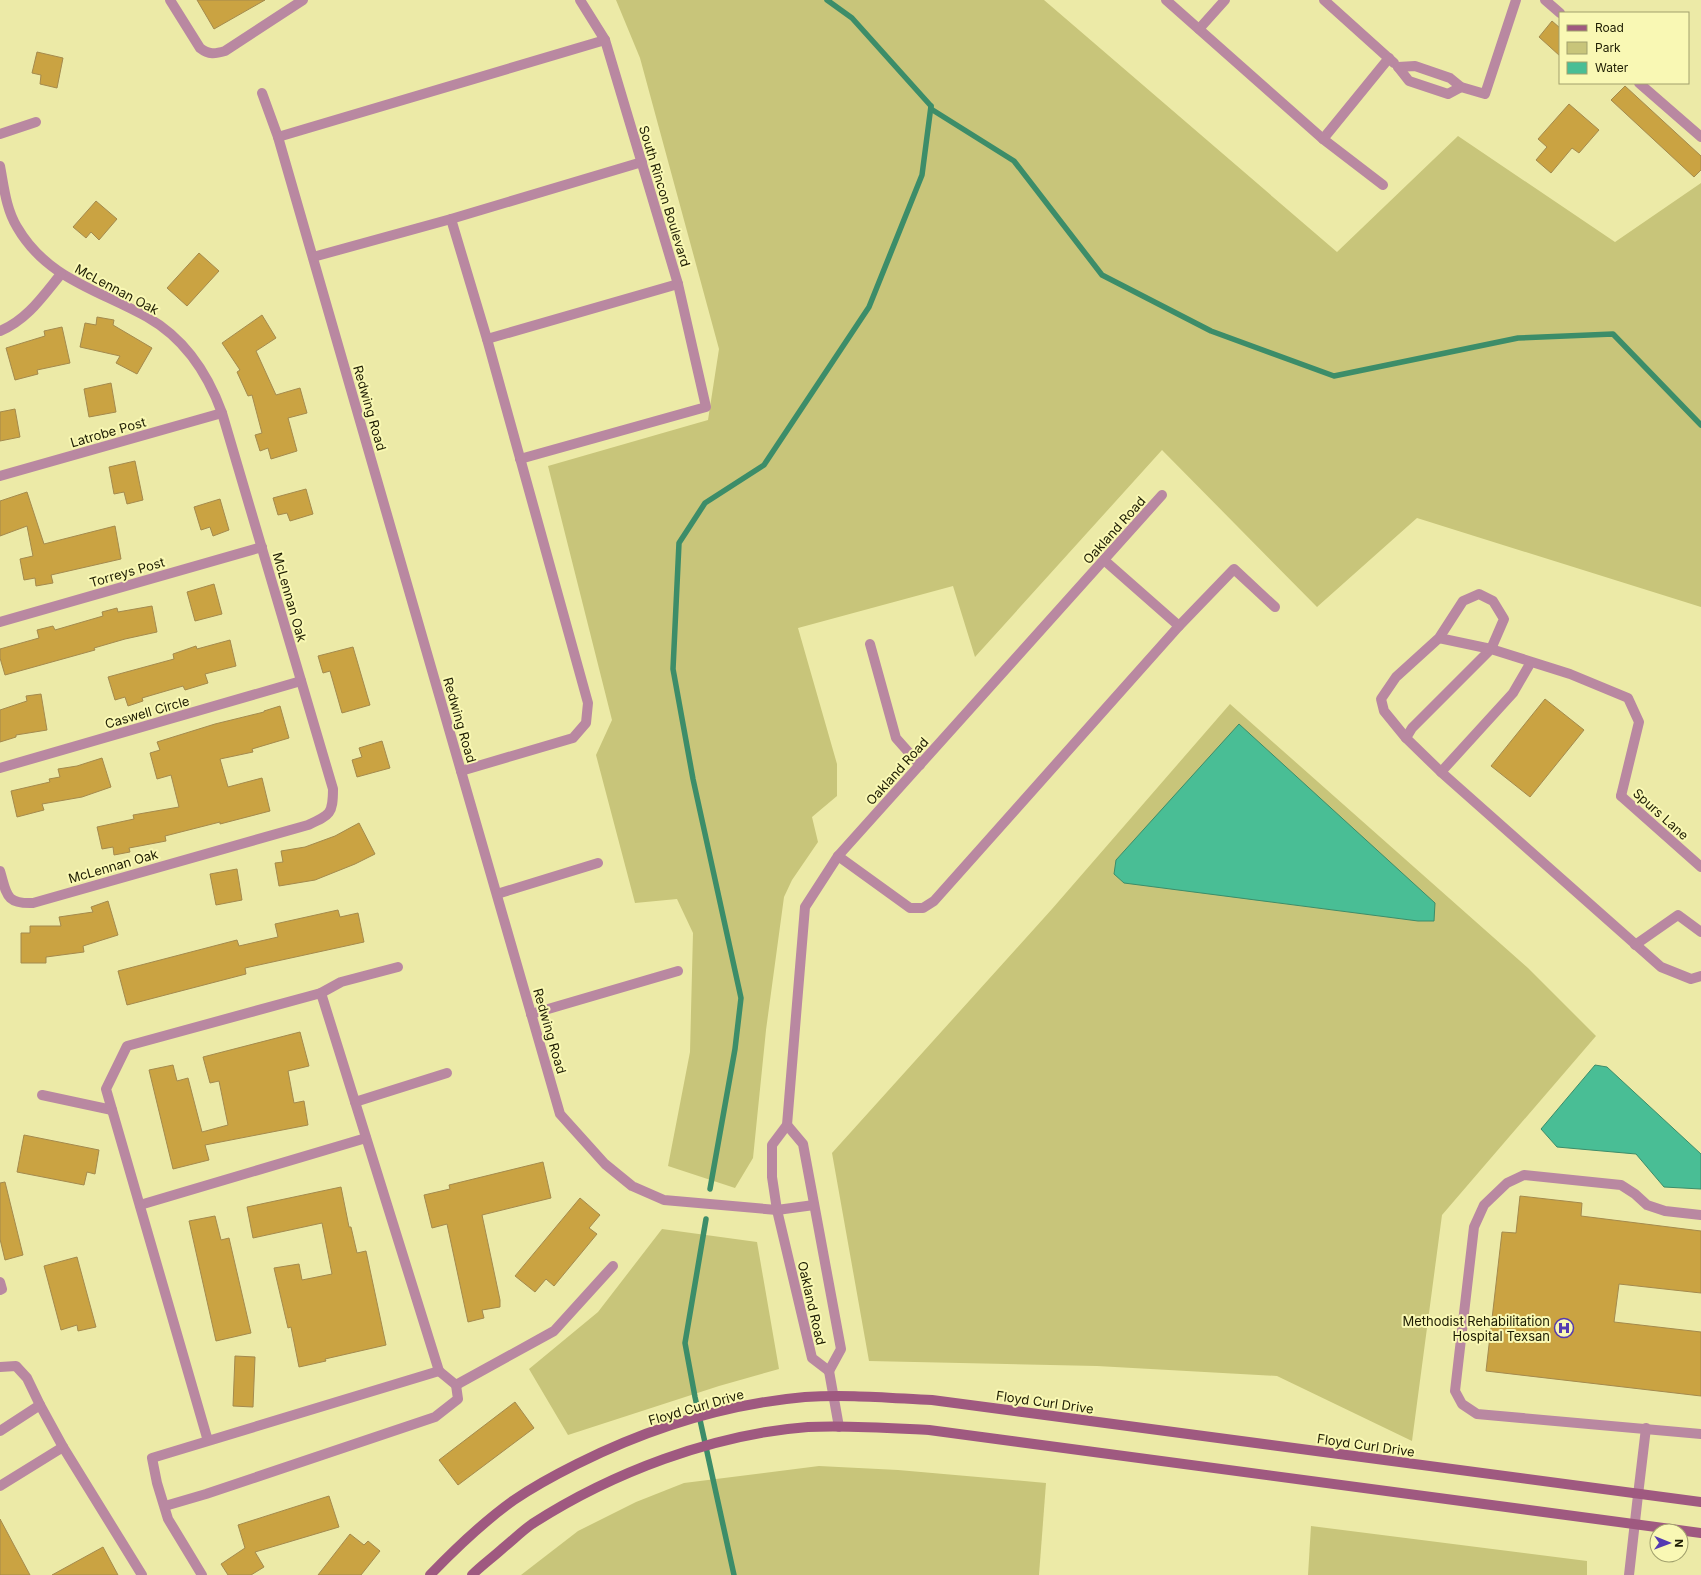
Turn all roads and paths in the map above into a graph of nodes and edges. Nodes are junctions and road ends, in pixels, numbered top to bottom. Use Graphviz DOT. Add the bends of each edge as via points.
graph roads {
  1 [pos="170,0"];
  2 [pos="303,0"];
  3 [pos="580,0"];
  4 [pos="1166,0"];
  5 [pos="1225,0"];
  6 [pos="1324,0"];
  7 [pos="1516,0"];
  8 [pos="1545,0"];
  9 [pos="1559,12"];
  10 [pos="1199,29"];
  11 [pos="605,40"];
  12 [pos="1389,58"];
  13 [pos="1398,67"];
  14 [pos="1640,84"];
  15 [pos="1461,87"];
  16 [pos="262,93"];
  17 [pos="36,122"];
  18 [pos="0,134"];
  19 [pos="278,137"];
  20 [pos="1701,137"];
  21 [pos="1323,140"];
  22 [pos="642,162"];
  23 [pos="0,166"];
  24 [pos="2,185"];
  25 [pos="1383,185"];
  26 [pos="451,219"];
  27 [pos="313,257"];
  28 [pos="61,274"];
  29 [pos="678,284"];
  30 [pos="0,331"];
  31 [pos="487,340"];
  32 [pos="222,413"];
  33 [pos="520,459"];
  34 [pos="0,476"];
  35 [pos="1162,495"];
  36 [pos="262,547"];
  37 [pos="1104,560"];
  38 [pos="1275,607"];
  39 [pos="0,622"];
  40 [pos="1179,626"];
  41 [pos="1440,638"];
  42 [pos="870,644"];
  43 [pos="1491,649"];
  44 [pos="1531,662"];
  45 [pos="301,681"];
  46 [pos="1406,738"];
  47 [pos="920,766"];
  48 [pos="0,768"];
  49 [pos="461,771"];
  50 [pos="1441,772"];
  51 [pos="838,856"];
  52 [pos="598,863"];
  53 [pos="1701,867"];
  54 [pos="0,871"];
  55 [pos="497,894"];
  56 [pos="1701,932"];
  57 [pos="1635,945"];
  58 [pos="398,967"];
  59 [pos="678,971"];
  60 [pos="1701,976"];
  61 [pos="321,993"];
  62 [pos="531,1014"];
  63 [pos="447,1073"];
  64 [pos="42,1095"];
  65 [pos="355,1102"];
  66 [pos="112,1110"];
  67 [pos="787,1124"];
  68 [pos="366,1138"];
  69 [pos="140,1205"];
  70 [pos="814,1205"];
  71 [pos="777,1210"];
  72 [pos="1701,1215"];
  73 [pos="613,1266"];
  74 [pos="0,1282"];
  75 [pos="0,1290"];
  76 [pos="0,1367"];
  77 [pos="439,1371"];
  78 [pos="829,1371"];
  79 [pos="456,1385"];
  80 [pos="834,1396"];
  81 [pos="40,1405"];
  82 [pos="839,1427"];
  83 [pos="1646,1428"];
  84 [pos="0,1431"];
  85 [pos="1701,1434"];
  86 [pos="208,1441"];
  87 [pos="63,1447"];
  88 [pos="0,1486"];
  89 [pos="1638,1495"];
  90 [pos="1701,1502"];
  91 [pos="165,1506"];
  92 [pos="1634,1524"];
  93 [pos="1701,1533"];
  94 [pos="142,1575"];
  95 [pos="202,1575"];
  96 [pos="430,1575"];
  97 [pos="472,1575"];
  98 [pos="1629,1575"];
  1 -- 2 [label="street" via="200,48 214,54 225,51"];
  3 -- 11 [label="street, South Rincon Boulevard"];
  4 -- 10 [label="street"];
  5 -- 10 [label="street"];
  6 -- 12 [label="street"];
  7 -- 15 [label="street" via="1485,94"];
  8 -- 9 [label="street"];
  10 -- 21 [label="street"];
  11 -- 19 [label="street"];
  11 -- 22 [label="street, South Rincon Boulevard"];
  12 -- 13 [label="street"];
  12 -- 21 [label="street"];
  13 -- 15 [label="street" via="1415,66 1450,78"];
  13 -- 15 [label="street" via="1409,82 1448,94"];
  14 -- 20 [label="street"];
  16 -- 19 [label="street, Redwing Road"];
  17 -- 18 [label="street"];
  19 -- 27 [label="street, Redwing Road"];
  21 -- 25 [label="street"];
  22 -- 26 [label="street"];
  22 -- 29 [label="street, South Rincon Boulevard"];
  23 -- 24 [label="street, McLennan Oak"];
  24 -- 28 [label="street, McLennan Oak" via="16,226 38,256"];
  26 -- 27 [label="street"];
  26 -- 31 [label="street"];
  27 -- 49 [label="street, Redwing Road"];
  28 -- 30 [label="street" via="35,306 10,327"];
  28 -- 32 [label="street, McLennan Oak" via="148,318 166,332 189,353 206,375"];
  29 -- 31 [label="street"];
  29 -- 33 [label="street, South Rincon Boulevard" via="706,407"];
  31 -- 33 [label="street"];
  32 -- 34 [label="street, Latrobe Post"];
  32 -- 36 [label="street, McLennan Oak"];
  33 -- 49 [label="street" via="588,703 586,723 573,738"];
  35 -- 37 [label="street, Oakland Road"];
  36 -- 39 [label="street, Torreys Post"];
  36 -- 45 [label="street, McLennan Oak"];
  37 -- 40 [label="street"];
  37 -- 47 [label="street, Oakland Road"];
  38 -- 40 [label="street" via="1234,570"];
  40 -- 51 [label="street" via="934,902 923,908 910,908"];
  41 -- 43 [label="street"];
  41 -- 43 [label="street" via="1464,601 1479,594 1493,601 1504,619"];
  41 -- 46 [label="street" via="1396,677 1381,699 1384,711"];
  42 -- 47 [label="street" via="896,738"];
  43 -- 44 [label="street"];
  43 -- 46 [label="street" via="1412,728"];
  44 -- 50 [label="street" via="1512,693"];
  44 -- 53 [label="street, Spurs Lane" via="1570,674 1628,698 1639,722 1621,796"];
  45 -- 48 [label="street, Caswell Circle"];
  45 -- 54 [label="street, McLennan Oak" via="332,788 333,804 326,817 33,903 20,904 13,901 7,894"];
  46 -- 50 [label="street"];
  47 -- 51 [label="street, Oakland Road"];
  49 -- 55 [label="street, Redwing Road"];
  50 -- 57 [label="street"];
  51 -- 67 [label="street, Oakland Road" via="805,907"];
  52 -- 55 [label="street"];
  55 -- 62 [label="street, Redwing Road"];
  56 -- 57 [label="street" via="1678,916"];
  57 -- 60 [label="street" via="1660,967 1691,979"];
  58 -- 61 [label="street" via="341,982"];
  59 -- 62 [label="street"];
  61 -- 65 [label="street"];
  61 -- 66 [label="street" via="127,1046 106,1088"];
  62 -- 71 [label="street, Redwing Road" via="560,1114 605,1164 632,1186 664,1200"];
  63 -- 65 [label="street"];
  64 -- 66 [label="street"];
  65 -- 68 [label="street"];
  66 -- 69 [label="street"];
  67 -- 70 [label="street, Oakland Road" via="803,1144"];
  67 -- 71 [label="street, Oakland Road" via="772,1145 772,1177"];
  68 -- 69 [label="street"];
  68 -- 77 [label="street"];
  69 -- 86 [label="street"];
  70 -- 71 [label="street, Redwing Road"];
  70 -- 78 [label="street, Oakland Road" via="841,1350"];
  71 -- 78 [label="street, Oakland Road" via="812,1358"];
  72 -- 83 [label="street" via="1665,1211 1647,1205 1621,1185 1524,1175 1507,1183 1484,1205 1474,1227 1454,1391 1462,1404 1478,1414"];
  73 -- 79 [label="street" via="554,1331"];
  74 -- 75 [label="street"];
  76 -- 81 [label="street" via="16,1366 27,1378"];
  77 -- 79 [label="street"];
  77 -- 86 [label="street"];
  78 -- 80 [label="street"];
  79 -- 91 [label="street" via="458,1399 434,1417"];
  80 -- 82 [label="street"];
  80 -- 89 [label="street, Floyd Curl Drive" via="932,1400"];
  80 -- 96 [label="street, Floyd Curl Drive" via="805,1397 731,1408 668,1426 604,1451 514,1500 458,1546"];
  81 -- 84 [label="street"];
  81 -- 87 [label="street"];
  82 -- 92 [label="street" via="929,1430"];
  82 -- 97 [label="street" via="807,1428 737,1438 677,1455 616,1478 568,1502 531,1525"];
  83 -- 85 [label="street"];
  83 -- 89 [label="street"];
  86 -- 91 [label="street" via="152,1458"];
  87 -- 88 [label="street"];
  87 -- 94 [label="street"];
  89 -- 90 [label="street, Floyd Curl Drive"];
  89 -- 92 [label="street"];
  91 -- 95 [label="street" via="168,1519"];
  92 -- 93 [label="street"];
  92 -- 98 [label="street"];
}
